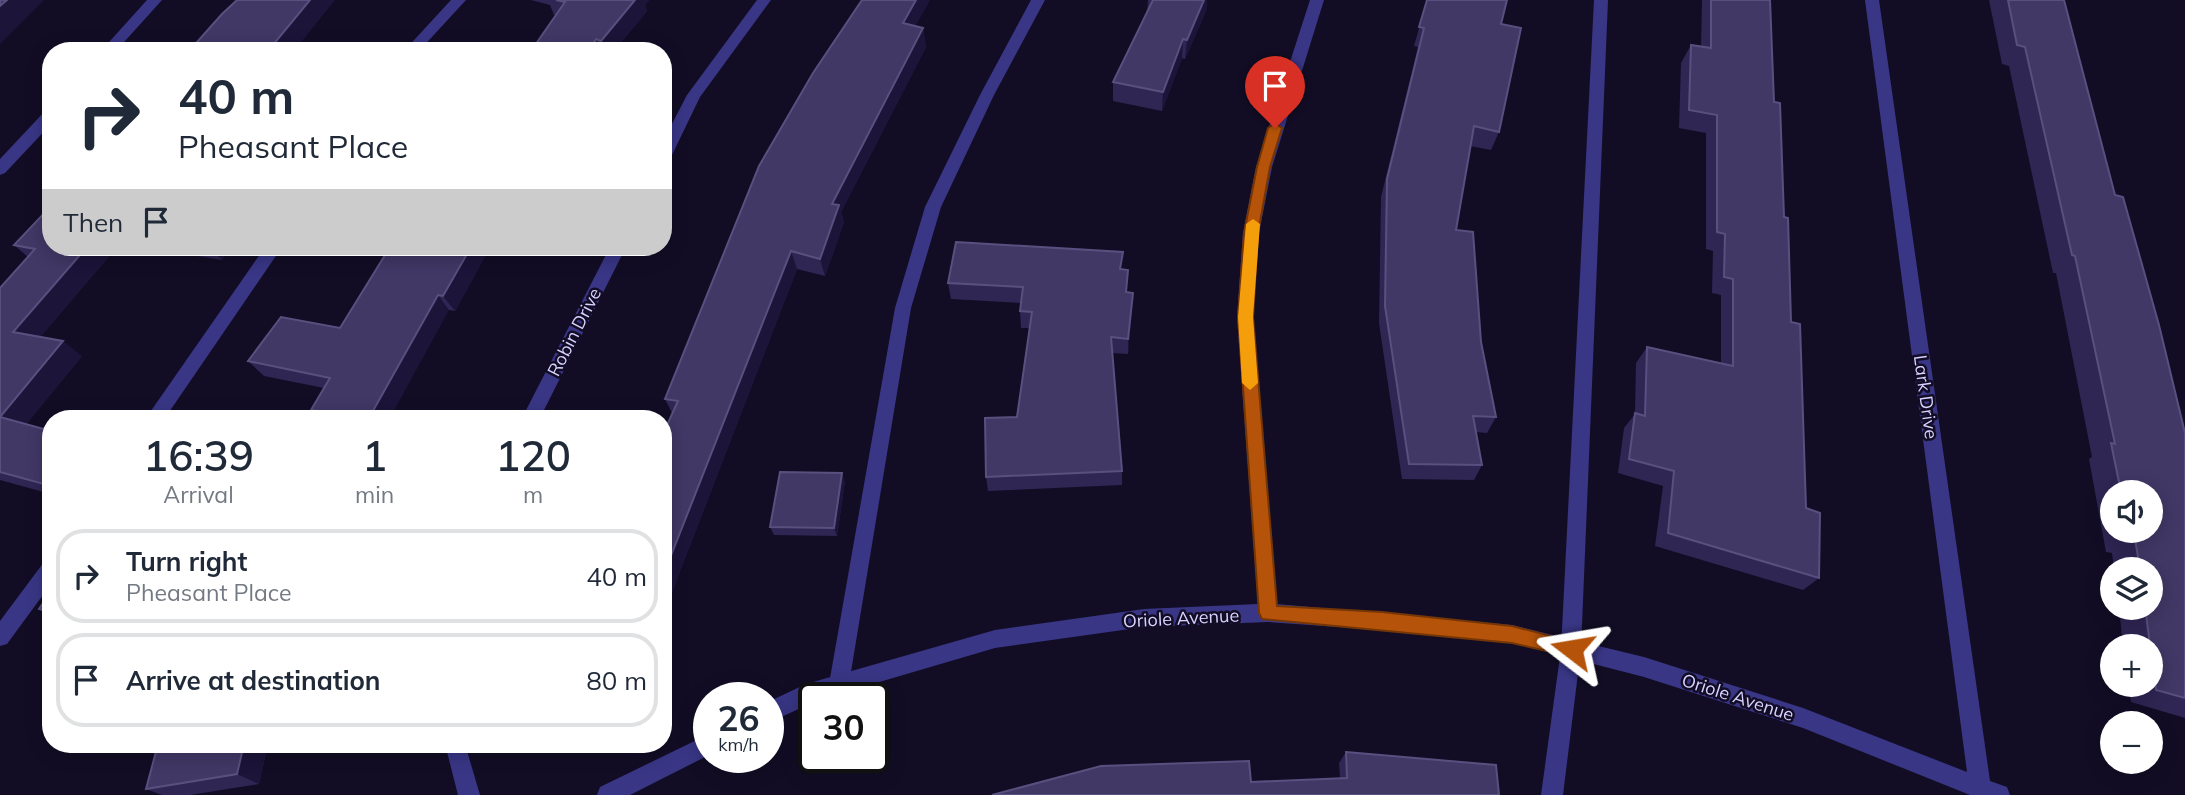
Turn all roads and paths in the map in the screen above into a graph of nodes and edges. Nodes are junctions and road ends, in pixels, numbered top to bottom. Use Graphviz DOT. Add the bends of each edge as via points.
graph roads {
  1 [pos="155,0"];
  2 [pos="459,0"];
  3 [pos="764,0"];
  4 [pos="1038,0"];
  5 [pos="1317,0"];
  6 [pos="1601,0"];
  7 [pos="1872,0"];
  8 [pos="116,42"];
  9 [pos="419,42"];
  10 [pos="42,124"];
  11 [pos="672,139"];
  12 [pos="0,169"];
  13 [pos="268,256"];
  14 [pos="613,256"];
  15 [pos="161,410"];
  16 [pos="535,410"];
  17 [pos="42,580"];
  18 [pos="1268,613"];
  19 [pos="0,637"];
  20 [pos="1572,649"];
  21 [pos="839,682"];
  22 [pos="846,682"];
  23 [pos="693,752"];
  24 [pos="457,753"];
  25 [pos="1980,791"];
  26 [pos="469,795"];
  27 [pos="608,795"];
  28 [pos="1552,795"];
  29 [pos="2000,795"];
  1 -- 8 [label="street"];
  2 -- 9 [label="street"];
  3 -- 11 [label="street" via="694,96"];
  4 -- 21 [label="street" via="933,207 903,308"];
  5 -- 18 [label="street" via="1264,167 1251,233 1245,317"];
  6 -- 20 [label="street"];
  7 -- 25 [label="street, Lark Drive"];
  10 -- 12 [label="street"];
  13 -- 15 [label="street"];
  14 -- 16 [label="street, Robin Drive"];
  17 -- 19 [label="street"];
  18 -- 20 [label="street, Oriole Avenue" via="1512,634"];
  18 -- 22 [label="street, Oriole Avenue" via="1144,618 995,639"];
  20 -- 25 [label="street, Oriole Avenue" via="1803,718"];
  20 -- 28 [label="street"];
  23 -- 27 [label="street"];
  24 -- 26 [label="street"];
  25 -- 29 [label="street, Oriole Avenue"];
}
